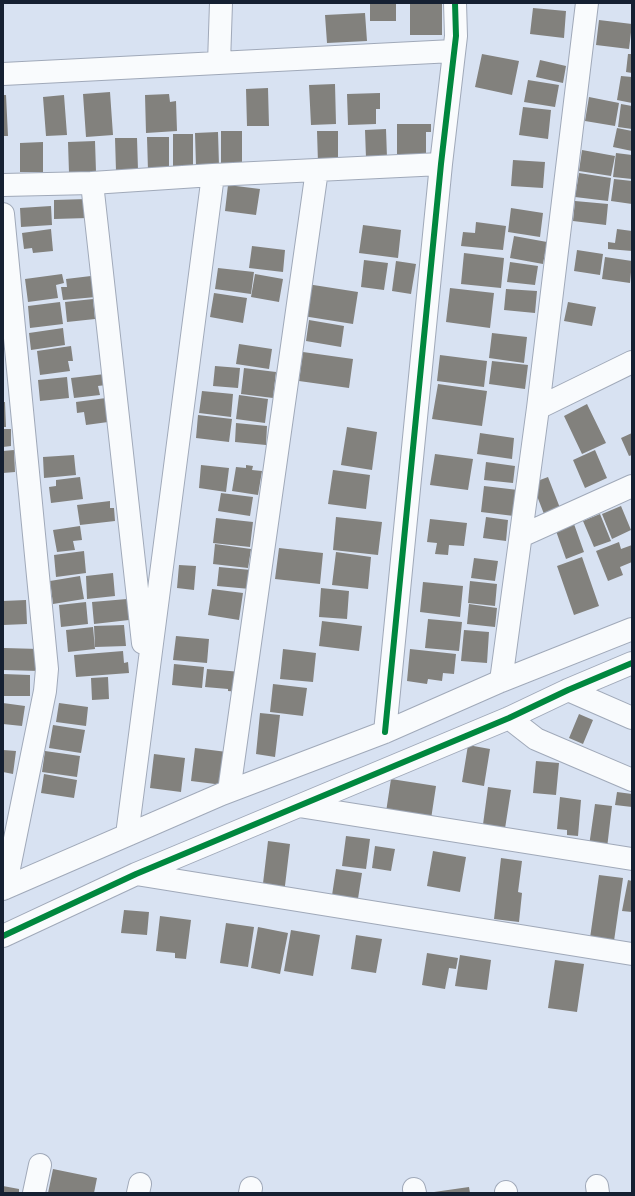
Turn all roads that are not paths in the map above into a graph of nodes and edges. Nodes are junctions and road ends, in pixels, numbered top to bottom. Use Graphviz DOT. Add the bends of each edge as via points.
graph roads {
  1 [pos="221,3"];
  2 [pos="455,3"];
  3 [pos="587,3"];
  4 [pos="453,51"];
  5 [pos="219,63"];
  6 [pos="3,74"];
  7 [pos="441,164"];
  8 [pos="317,170"];
  9 [pos="213,175"];
  10 [pos="92,183"];
  11 [pos="3,185"];
  12 [pos="3,214"];
  13 [pos="632,362"];
  14 [pos="538,408"];
  15 [pos="632,486"];
  16 [pos="521,536"];
  17 [pos="632,629"];
  18 [pos="632,663"];
  19 [pos="146,678"];
  20 [pos="501,681"];
  21 [pos="568,690"];
  22 [pos="508,718"];
  23 [pos="632,718"];
  24 [pos="384,732"];
  25 [pos="632,780"];
  26 [pos="229,791"];
  27 [pos="299,806"];
  28 [pos="127,835"];
  29 [pos="632,859"];
  30 [pos="136,874"];
  31 [pos="4,888"];
  32 [pos="3,936"];
  33 [pos="632,954"];
  34 [pos="40,1165"];
  35 [pos="34,1193"];
  1 -- 5 [label="street"];
  2 -- 4 [label="street" via="456,36"];
  3 -- 14 [label="street"];
  4 -- 5 [label="street"];
  4 -- 7 [label="street"];
  5 -- 6 [label="street"];
  7 -- 8 [label="street"];
  7 -- 24 [label="street"];
  8 -- 9 [label="street"];
  8 -- 26 [label="street"];
  9 -- 10 [label="street"];
  9 -- 19 [label="street"];
  10 -- 11 [label="street"];
  10 -- 19 [label="street"];
  12 -- 31 [label="street" via="47,669 45,691"];
  13 -- 14 [label="street"];
  14 -- 16 [label="street"];
  15 -- 16 [label="street"];
  16 -- 20 [label="street"];
  17 -- 20 [label="street"];
  18 -- 21 [label="street"];
  19 -- 28 [label="street"];
  20 -- 24 [label="street"];
  21 -- 22 [label="street"];
  21 -- 23 [label="street"];
  22 -- 25 [label="street" via="536,739"];
  22 -- 27 [label="street"];
  24 -- 26 [label="street"];
  26 -- 28 [label="street"];
  27 -- 29 [label="street"];
  27 -- 30 [label="street"];
  28 -- 31 [label="street"];
  30 -- 32 [label="street"];
  30 -- 33 [label="street"];
  34 -- 35 [label="street"];
}
